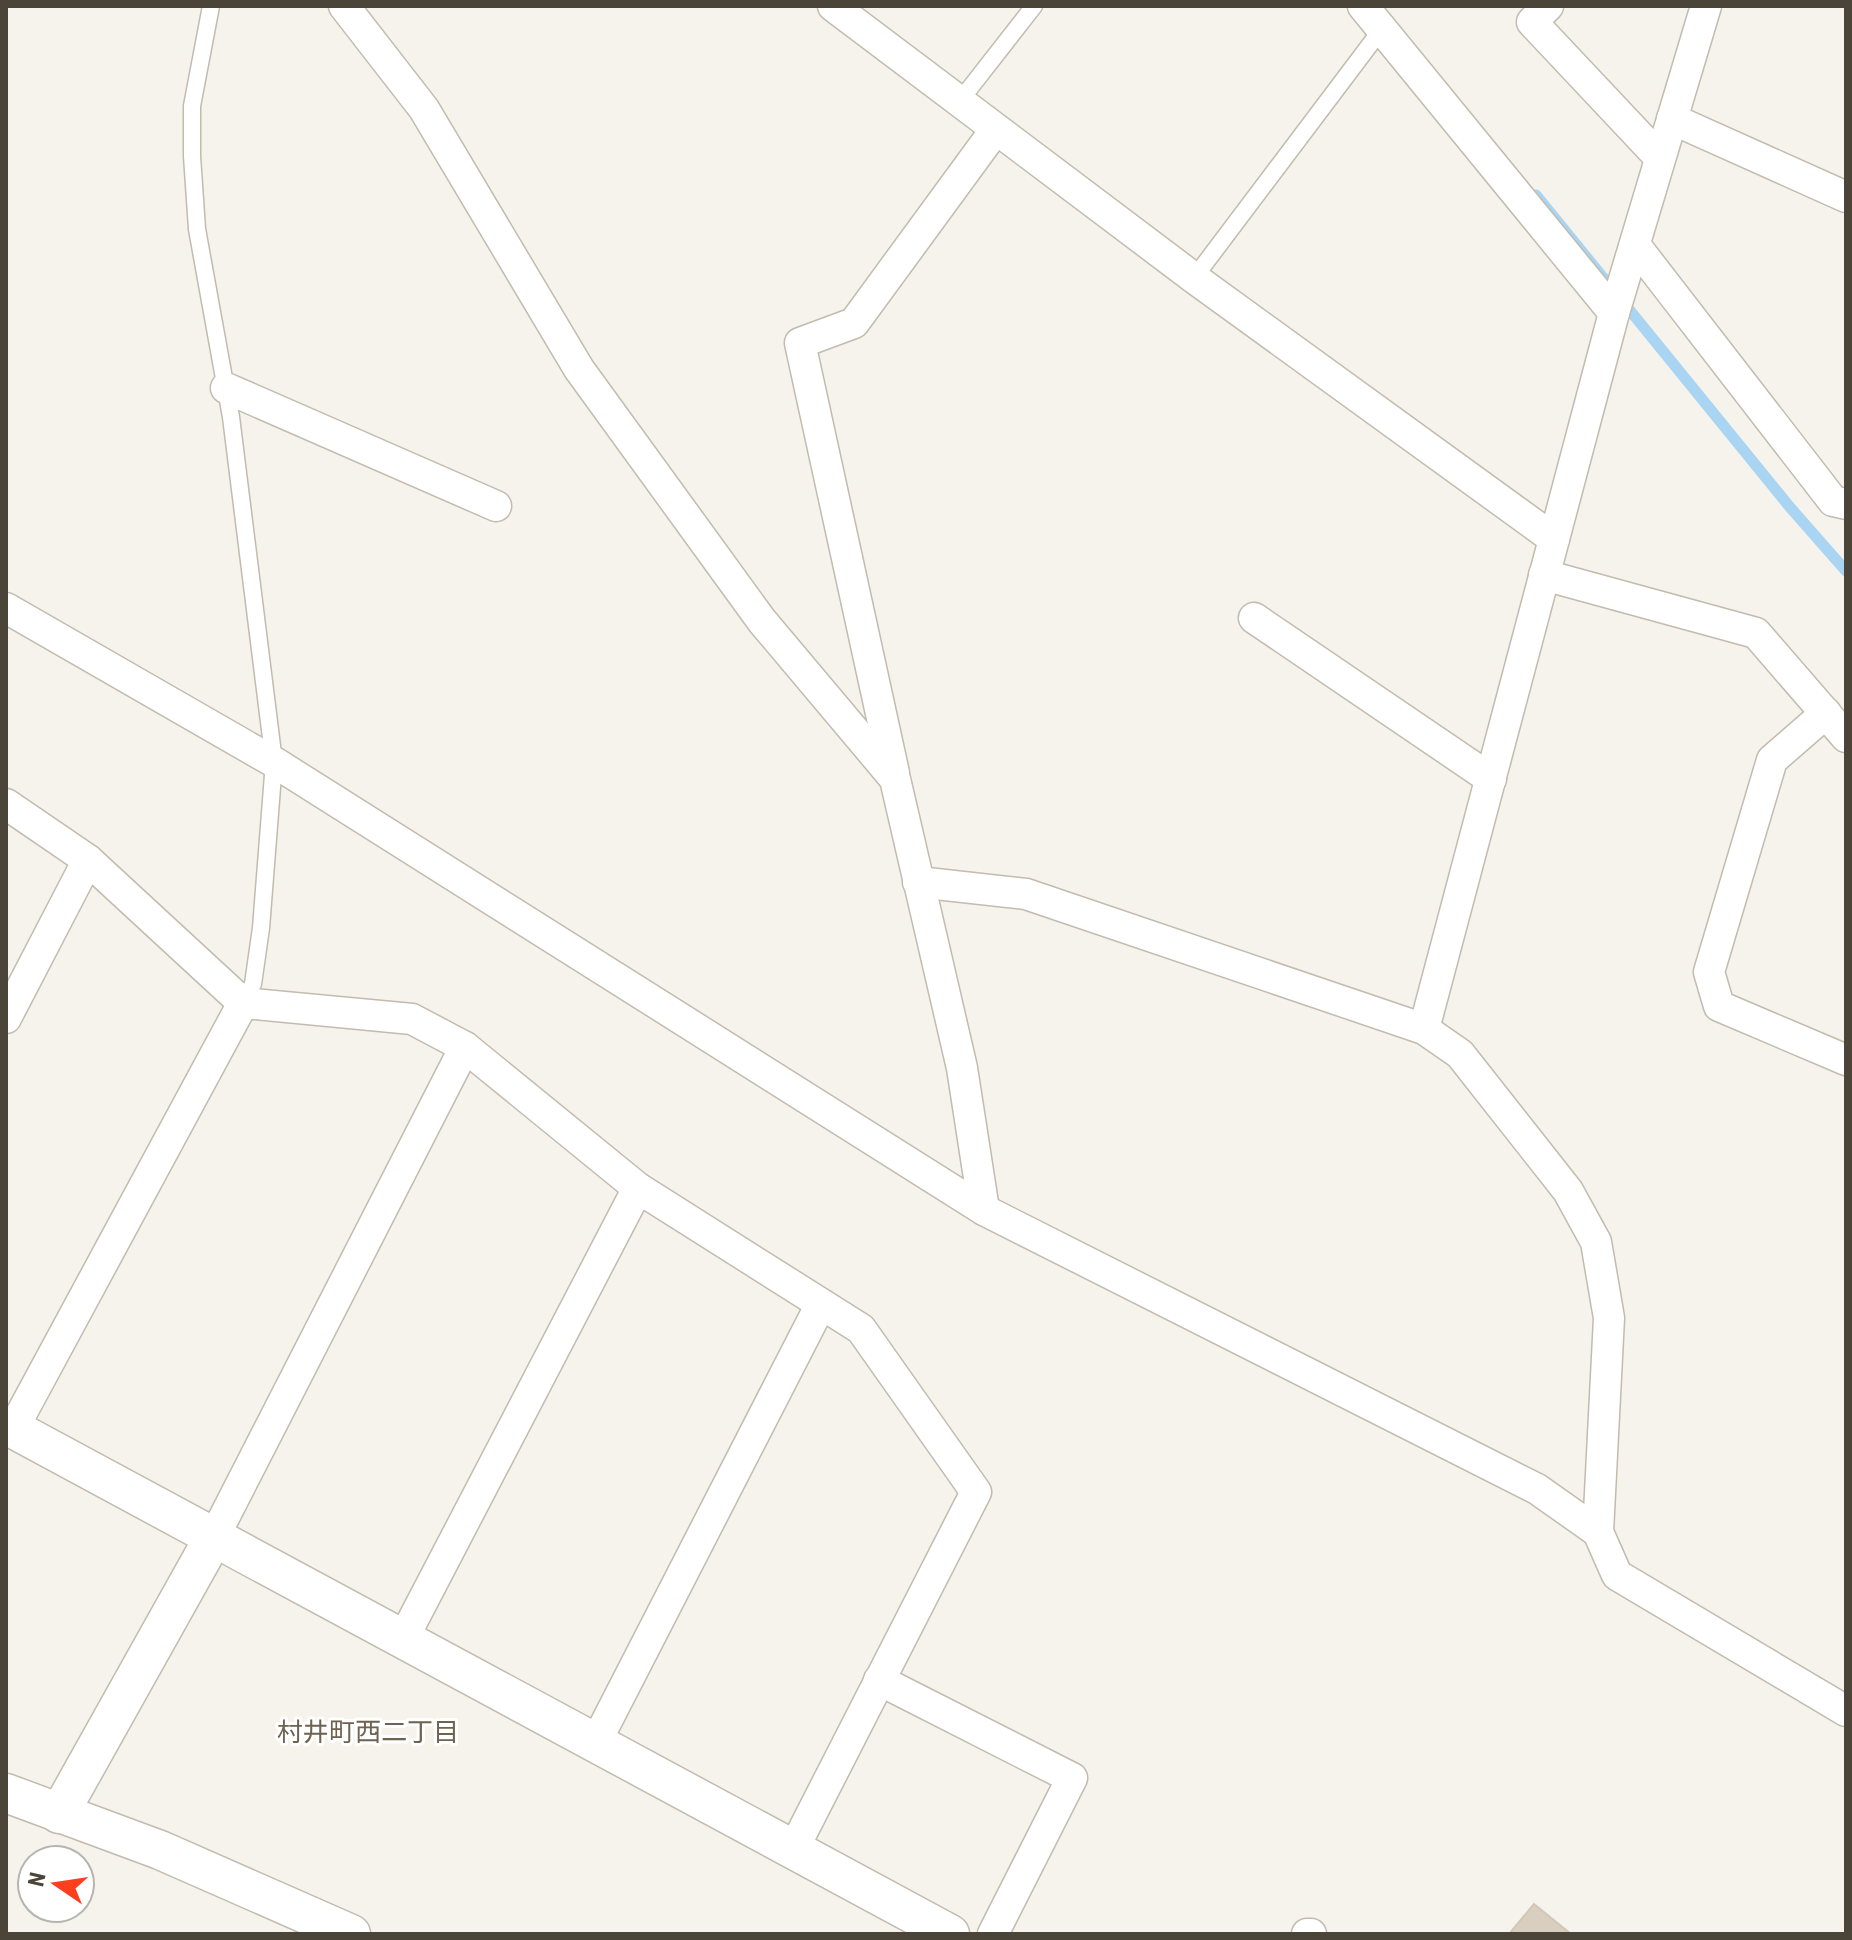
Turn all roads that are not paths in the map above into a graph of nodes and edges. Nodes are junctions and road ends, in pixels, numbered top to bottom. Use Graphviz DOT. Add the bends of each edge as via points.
graph roads {
  1 [pos="211,6"];
  2 [pos="344,6"];
  3 [pos="833,6"];
  4 [pos="1034,6"];
  5 [pos="1363,6"];
  6 [pos="1548,6"];
  7 [pos="1706,6"];
  8 [pos="1381,30"];
  9 [pos="959,102"];
  10 [pos="1672,119"];
  11 [pos="996,129"];
  12 [pos="1660,158"];
  13 [pos="1846,197"];
  14 [pos="1635,245"];
  15 [pos="1194,278"];
  16 [pos="1614,313"];
  17 [pos="226,388"];
  18 [pos="1846,504"];
  19 [pos="496,506"];
  20 [pos="1554,539"];
  21 [pos="1544,575"];
  22 [pos="6,608"];
  23 [pos="1254,618"];
  24 [pos="1826,713"];
  25 [pos="1846,737"];
  26 [pos="274,762"];
  27 [pos="895,779"];
  28 [pos="1491,779"];
  29 [pos="6,804"];
  30 [pos="88,860"];
  31 [pos="918,882"];
  32 [pos="243,1003"];
  33 [pos="6,1018"];
  34 [pos="1424,1029"];
  35 [pos="465,1047"];
  36 [pos="1846,1060"];
  37 [pos="638,1188"];
  38 [pos="984,1210"];
  39 [pos="821,1304"];
  40 [pos="10,1427"];
  41 [pos="1598,1532"];
  42 [pos="214,1537"];
  43 [pos="404,1637"];
  44 [pos="879,1680"];
  45 [pos="1846,1711"];
  46 [pos="595,1744"];
  47 [pos="6,1793"];
  48 [pos="59,1814"];
  49 [pos="794,1848"];
  50 [pos="351,1934"];
  51 [pos="950,1934"];
  52 [pos="993,1934"];
  1 -- 17 [label="lane" via="192,106 192,156 197,229"];
  2 -- 27 [label="street" via="424,109 579,369 762,621"];
  3 -- 9 [label="street"];
  4 -- 9 [label="lane"];
  5 -- 8 [label="street"];
  6 -- 12 [label="street" via="1532,22"];
  7 -- 10 [label="street"];
  8 -- 15 [label="lane"];
  8 -- 16 [label="street"];
  9 -- 11 [label="street"];
  10 -- 12 [label="street"];
  10 -- 13 [label="street"];
  11 -- 15 [label="street"];
  11 -- 27 [label="street" via="854,323 800,343"];
  12 -- 14 [label="street"];
  14 -- 16 [label="street"];
  14 -- 18 [label="street" via="1833,501"];
  15 -- 20 [label="street"];
  16 -- 20 [label="street"];
  17 -- 19 [label="street"];
  17 -- 26 [label="lane"];
  20 -- 21 [label="street"];
  21 -- 24 [label="street" via="1756,633"];
  21 -- 28 [label="street"];
  22 -- 26 [label="street"];
  23 -- 28 [label="street"];
  24 -- 25 [label="street"];
  24 -- 36 [label="street" via="1772,760 1709,972 1719,1006"];
  26 -- 32 [label="lane" via="257,956 253,984"];
  26 -- 38 [label="street"];
  27 -- 31 [label="street"];
  28 -- 34 [label="street"];
  29 -- 30 [label="street"];
  30 -- 32 [label="street"];
  30 -- 33 [label="street"];
  31 -- 34 [label="street" via="1026,894"];
  31 -- 38 [label="street" via="962,1068"];
  32 -- 35 [label="street" via="412,1019"];
  32 -- 40 [label="street"];
  34 -- 41 [label="street" via="1460,1054 1568,1191 1596,1242 1609,1318"];
  35 -- 37 [label="street"];
  35 -- 42 [label="street"];
  37 -- 39 [label="street"];
  37 -- 43 [label="street"];
  38 -- 41 [label="street" via="1537,1489"];
  39 -- 44 [label="street" via="861,1329 976,1492"];
  39 -- 46 [label="street"];
  40 -- 42 [label="street"];
  41 -- 45 [label="street" via="1617,1575"];
  42 -- 43 [label="street"];
  42 -- 48 [label="street"];
  43 -- 46 [label="street"];
  44 -- 49 [label="street"];
  44 -- 52 [label="street" via="1072,1778"];
  46 -- 49 [label="street"];
  47 -- 48 [label="street"];
  48 -- 50 [label="street" via="160,1850"];
  49 -- 51 [label="street"];
}
